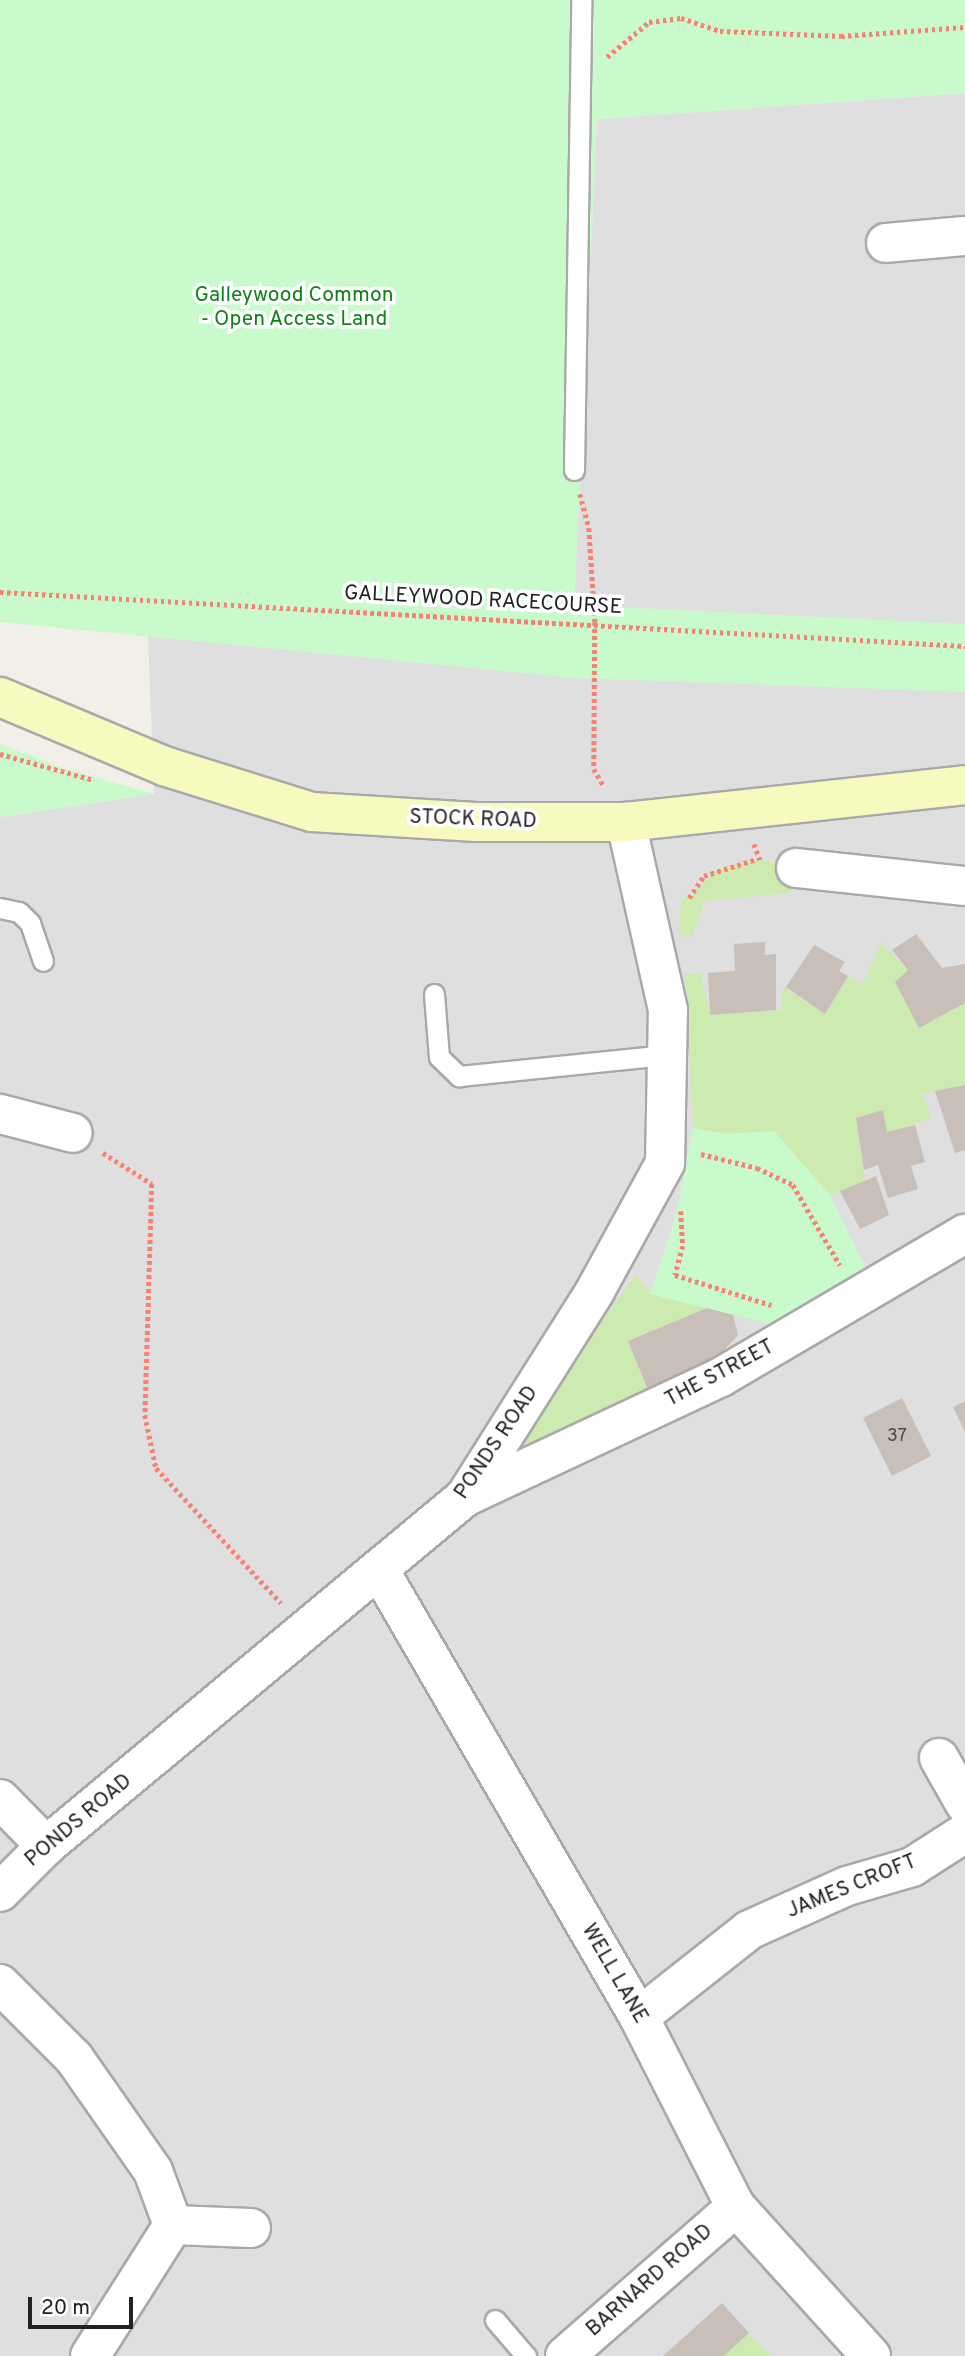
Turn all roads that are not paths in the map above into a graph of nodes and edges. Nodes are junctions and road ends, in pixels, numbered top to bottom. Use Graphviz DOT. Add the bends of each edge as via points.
graph roads {
  1 [pos="581,0"];
  2 [pos="965,236"];
  3 [pos="886,243"];
  4 [pos="574,470"];
  5 [pos="0,697"];
  6 [pos="965,785"];
  7 [pos="626,822"];
  8 [pos="796,867"];
  9 [pos="965,886"];
  10 [pos="0,908"];
  11 [pos="43,961"];
  12 [pos="434,994"];
  13 [pos="667,1055"];
  14 [pos="0,1114"];
  15 [pos="73,1133"];
  16 [pos="965,1234"];
  17 [pos="465,1497"];
  18 [pos="381,1573"];
  19 [pos="939,1758"];
  20 [pos="0,1800"];
  21 [pos="965,1804"];
  22 [pos="965,1833"];
  23 [pos="46,1846"];
  24 [pos="0,1892"];
  25 [pos="0,1984"];
  26 [pos="639,2017"];
  27 [pos="736,2207"];
  28 [pos="173,2225"];
  29 [pos="251,2228"];
  30 [pos="495,2320"];
  31 [pos="90,2356"];
  32 [pos="526,2356"];
  33 [pos="565,2356"];
  34 [pos="871,2356"];
  1 -- 4 [label="lane"];
  2 -- 3 [label="street"];
  5 -- 7 [label="main road, STOCK ROAD" via="164,766 312,812 476,822"];
  6 -- 7 [label="main road, STOCK ROAD"];
  7 -- 13 [label="street, PONDS ROAD" via="668,1010"];
  8 -- 9 [label="street"];
  10 -- 11 [label="lane" via="19,912 30,923"];
  12 -- 13 [label="lane" via="439,1058 459,1076"];
  13 -- 17 [label="street, PONDS ROAD" via="665,1163"];
  14 -- 15 [label="street"];
  16 -- 17 [label="street, THE STREET" via="721,1377"];
  17 -- 18 [label="street, PONDS ROAD"];
  18 -- 23 [label="street, PONDS ROAD"];
  18 -- 26 [label="street, WELL LANE"];
  19 -- 21 [label="street"];
  20 -- 23 [label="street"];
  22 -- 26 [label="street, JAMES CROFT" via="912,1867 847,1886 748,1930"];
  23 -- 24 [label="street, PONDS ROAD"];
  25 -- 28 [label="street" via="74,2058 153,2171"];
  26 -- 27 [label="street, WELL LANE"];
  27 -- 33 [label="street, BARNARD ROAD"];
  27 -- 34 [label="street, WELL LANE"];
  28 -- 29 [label="street"];
  28 -- 31 [label="street"];
  30 -- 32 [label="lane"];
}
